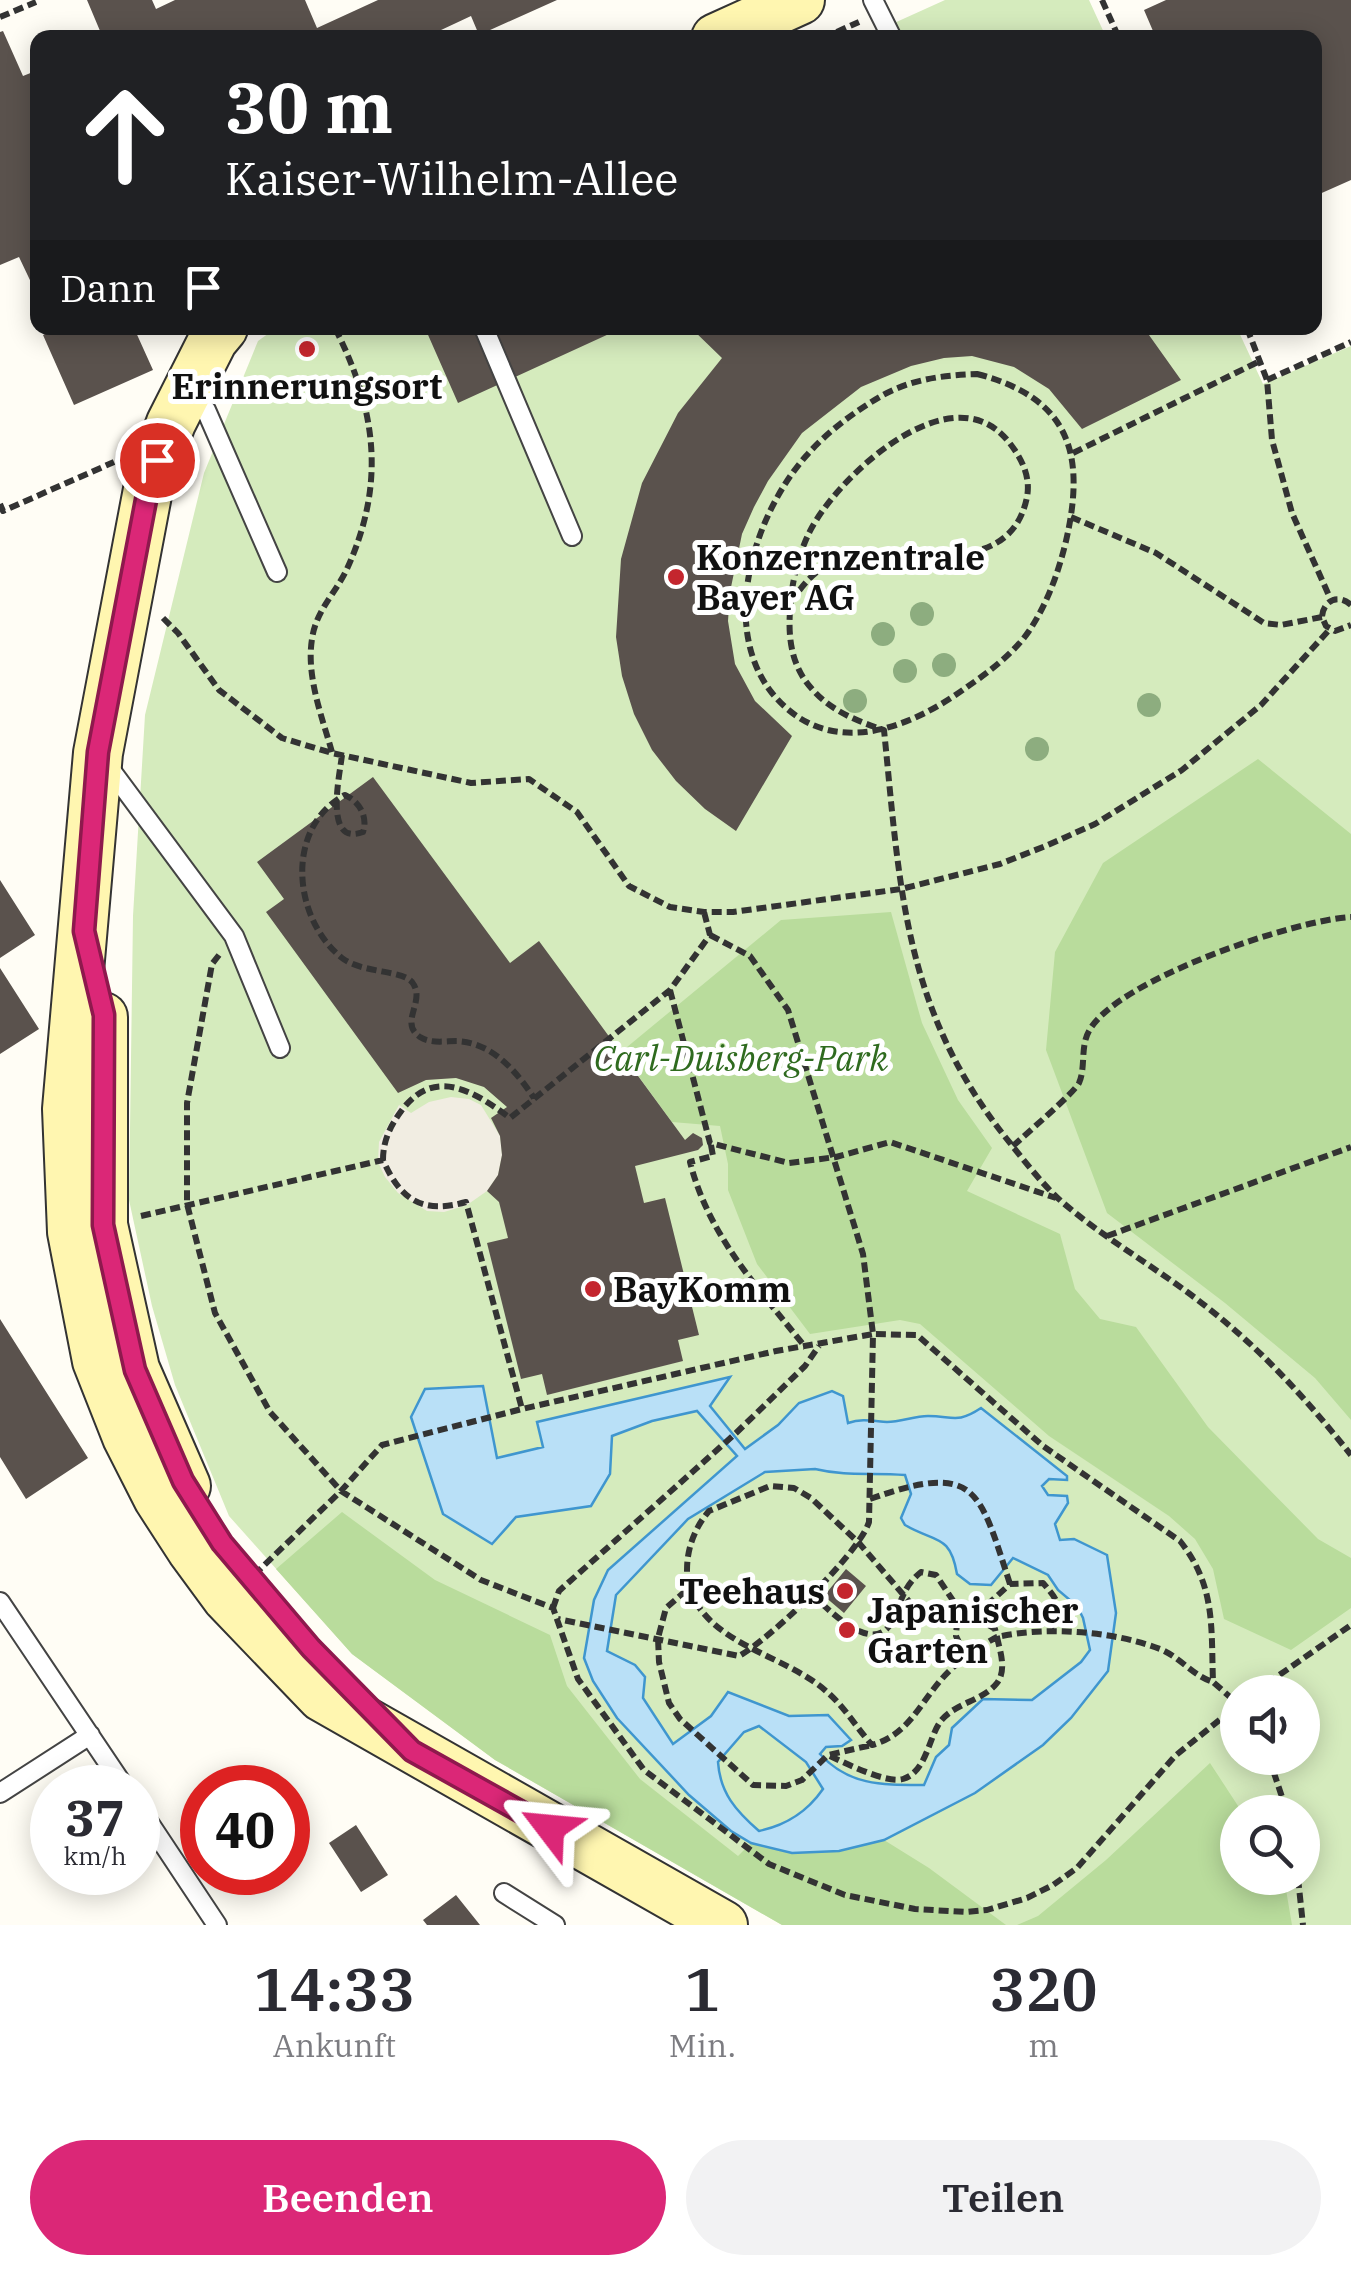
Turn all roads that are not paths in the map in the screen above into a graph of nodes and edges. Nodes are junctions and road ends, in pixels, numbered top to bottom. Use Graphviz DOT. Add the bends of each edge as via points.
graph roads {
  1 [pos="800,0"];
  2 [pos="873,0"];
  3 [pos="734,30"];
  4 [pos="888,30"];
  5 [pos="217,335"];
  6 [pos="490,335"];
  7 [pos="188,392"];
  8 [pos="572,536"];
  9 [pos="277,572"];
  10 [pos="98,752"];
  11 [pos="84,931"];
  12 [pos="280,1048"];
  13 [pos="0,1602"];
  14 [pos="90,1735"];
  15 [pos="412,1751"];
  16 [pos="110,1765"];
  17 [pos="0,1793"];
  18 [pos="160,1839"];
  19 [pos="504,1892"];
  20 [pos="217,1925"];
  21 [pos="555,1925"];
  22 [pos="723,1925"];
  1 -- 3 [label="street"];
  2 -- 4 [label="lane"];
  5 -- 7 [label="street"];
  6 -- 8 [label="lane"];
  7 -- 9 [label="lane" via="206,410"];
  7 -- 10 [label="street" via="150,479"];
  10 -- 11 [label="street"];
  10 -- 12 [label="lane" via="234,936"];
  11 -- 15 [label="street" via="104,1015 103,1225 135,1370 183,1481 250,1579"];
  11 -- 15 [label="street" via="67,1109 72,1232 97,1361 158,1498 227,1598 322,1697"];
  13 -- 14 [label="lane"];
  14 -- 16 [label="lane"];
  14 -- 17 [label="lane"];
  15 -- 22 [label="street"];
  18 -- 20 [label="lane"];
  19 -- 21 [label="lane"];
}
